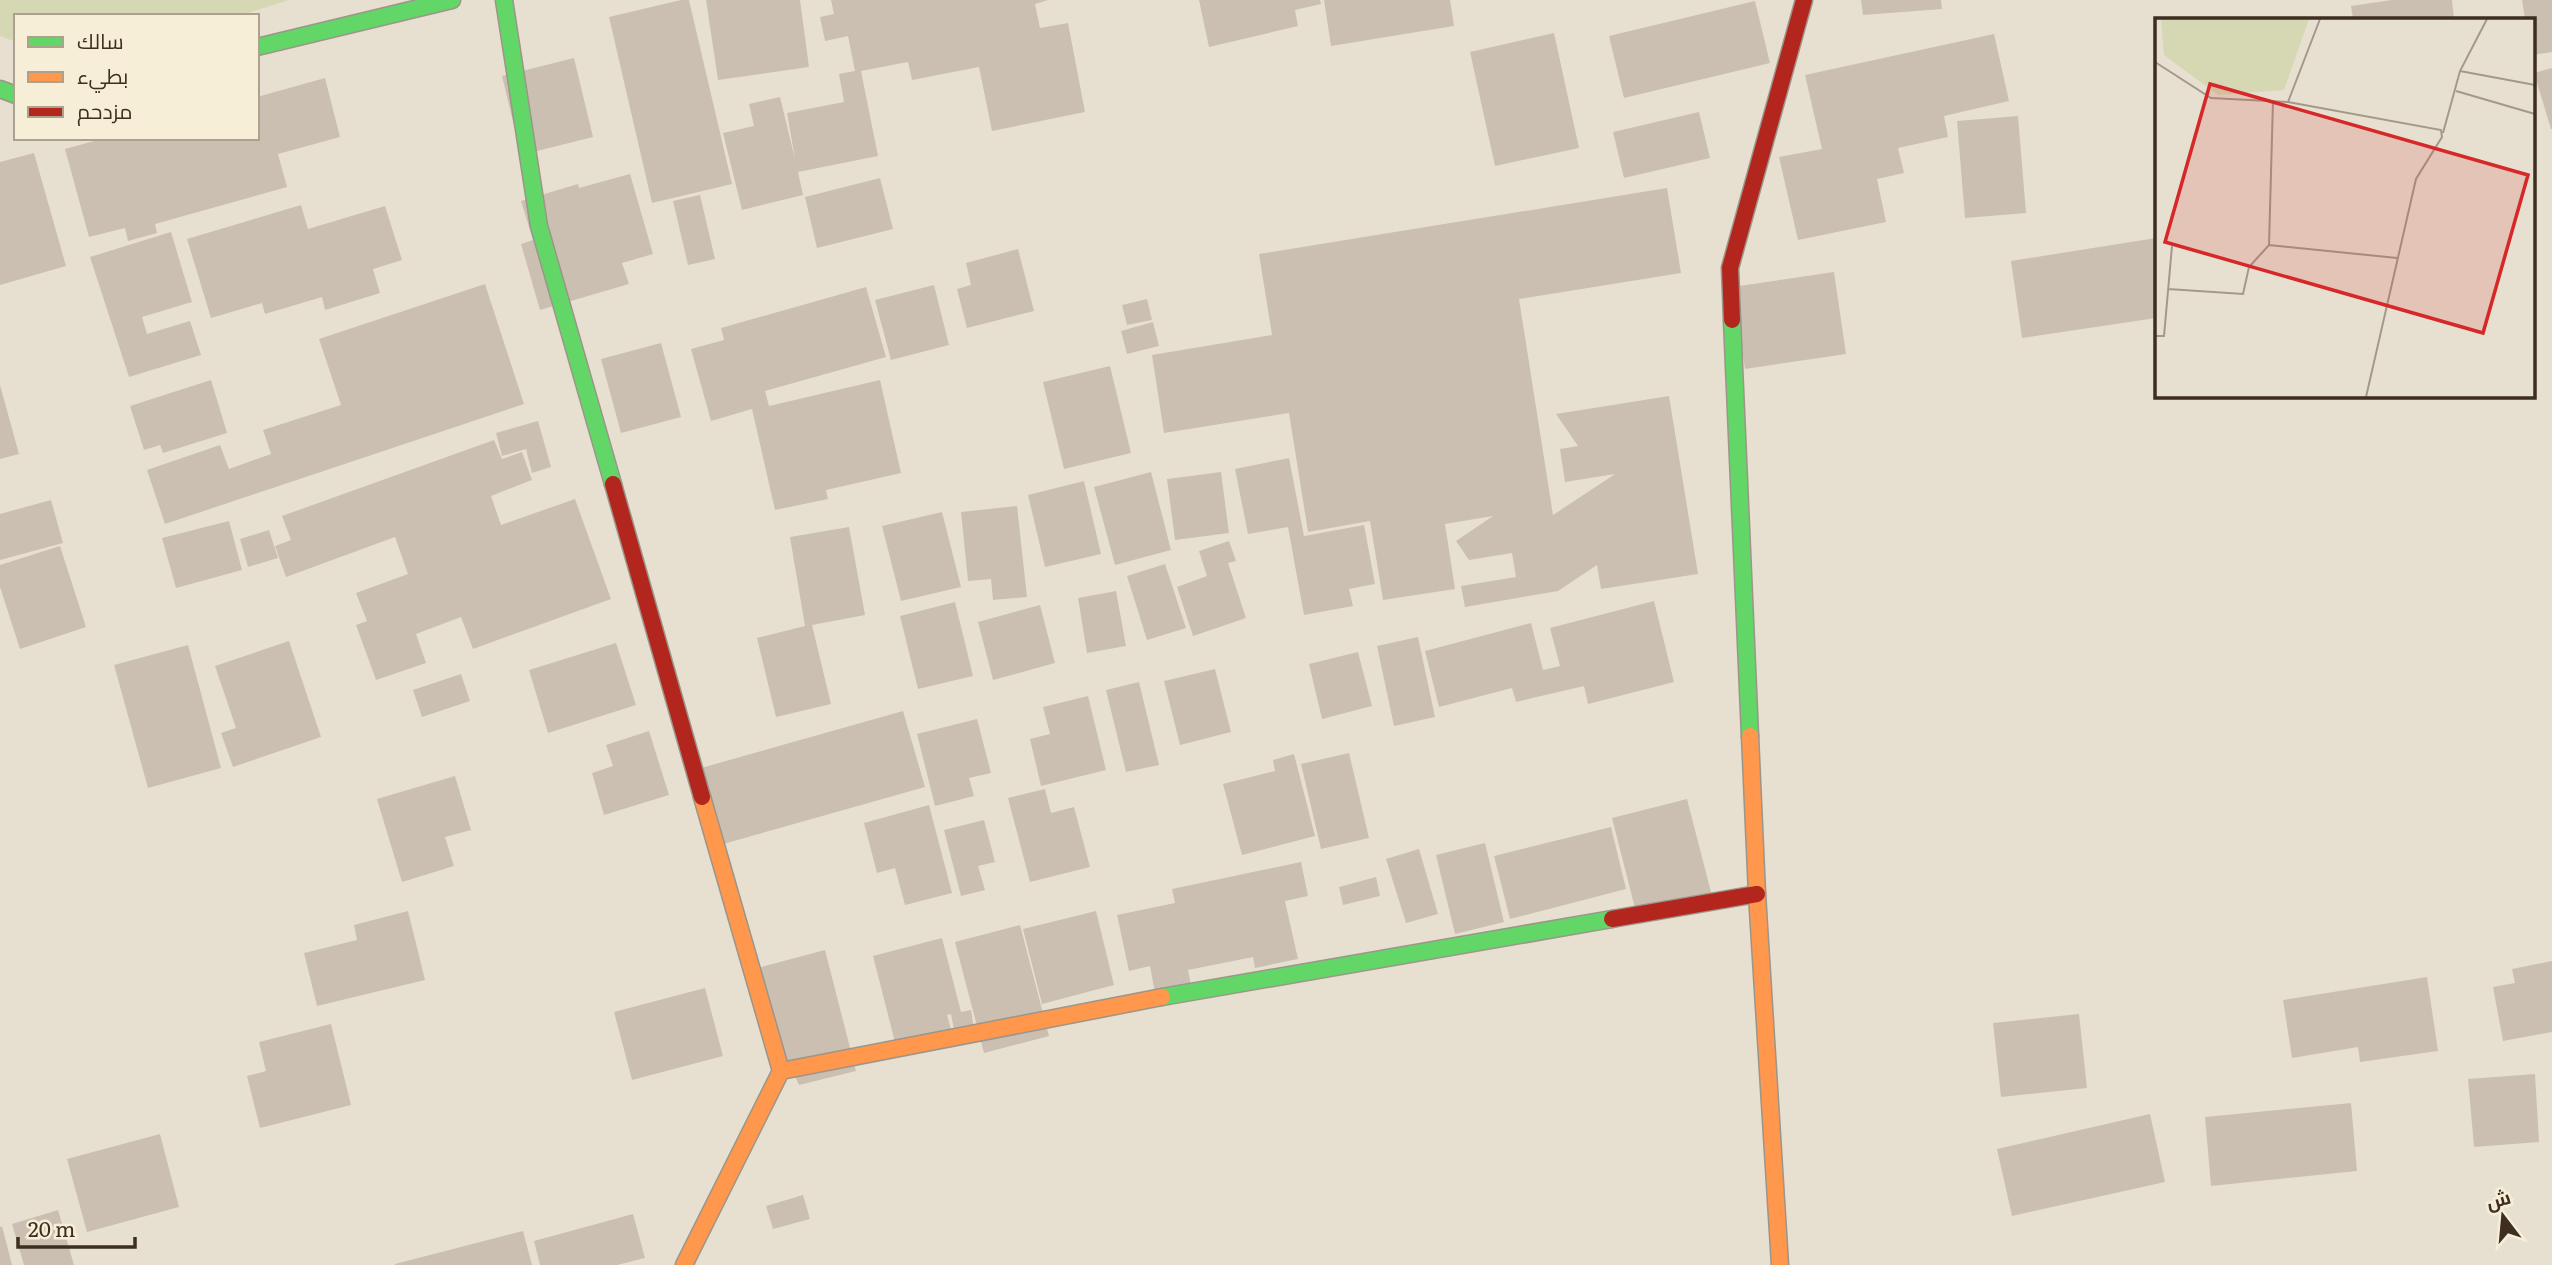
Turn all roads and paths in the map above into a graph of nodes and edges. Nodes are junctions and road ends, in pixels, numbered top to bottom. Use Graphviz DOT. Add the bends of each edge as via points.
graph roads {
  1 [pos="452,0"];
  2 [pos="504,0"];
  3 [pos="1804,0"];
  4 [pos="259,47"];
  5 [pos="1757,894"];
  6 [pos="781,1072"];
  7 [pos="684,1265"];
  8 [pos="1780,1265"];
  1 -- 4 [label="street"];
  2 -- 6 [label="street" via="539,226"];
  3 -- 5 [label="street" via="1730,268"];
  5 -- 6 [label="street" via="1177,994"];
  5 -- 8 [label="street"];
  6 -- 7 [label="street"];
}
